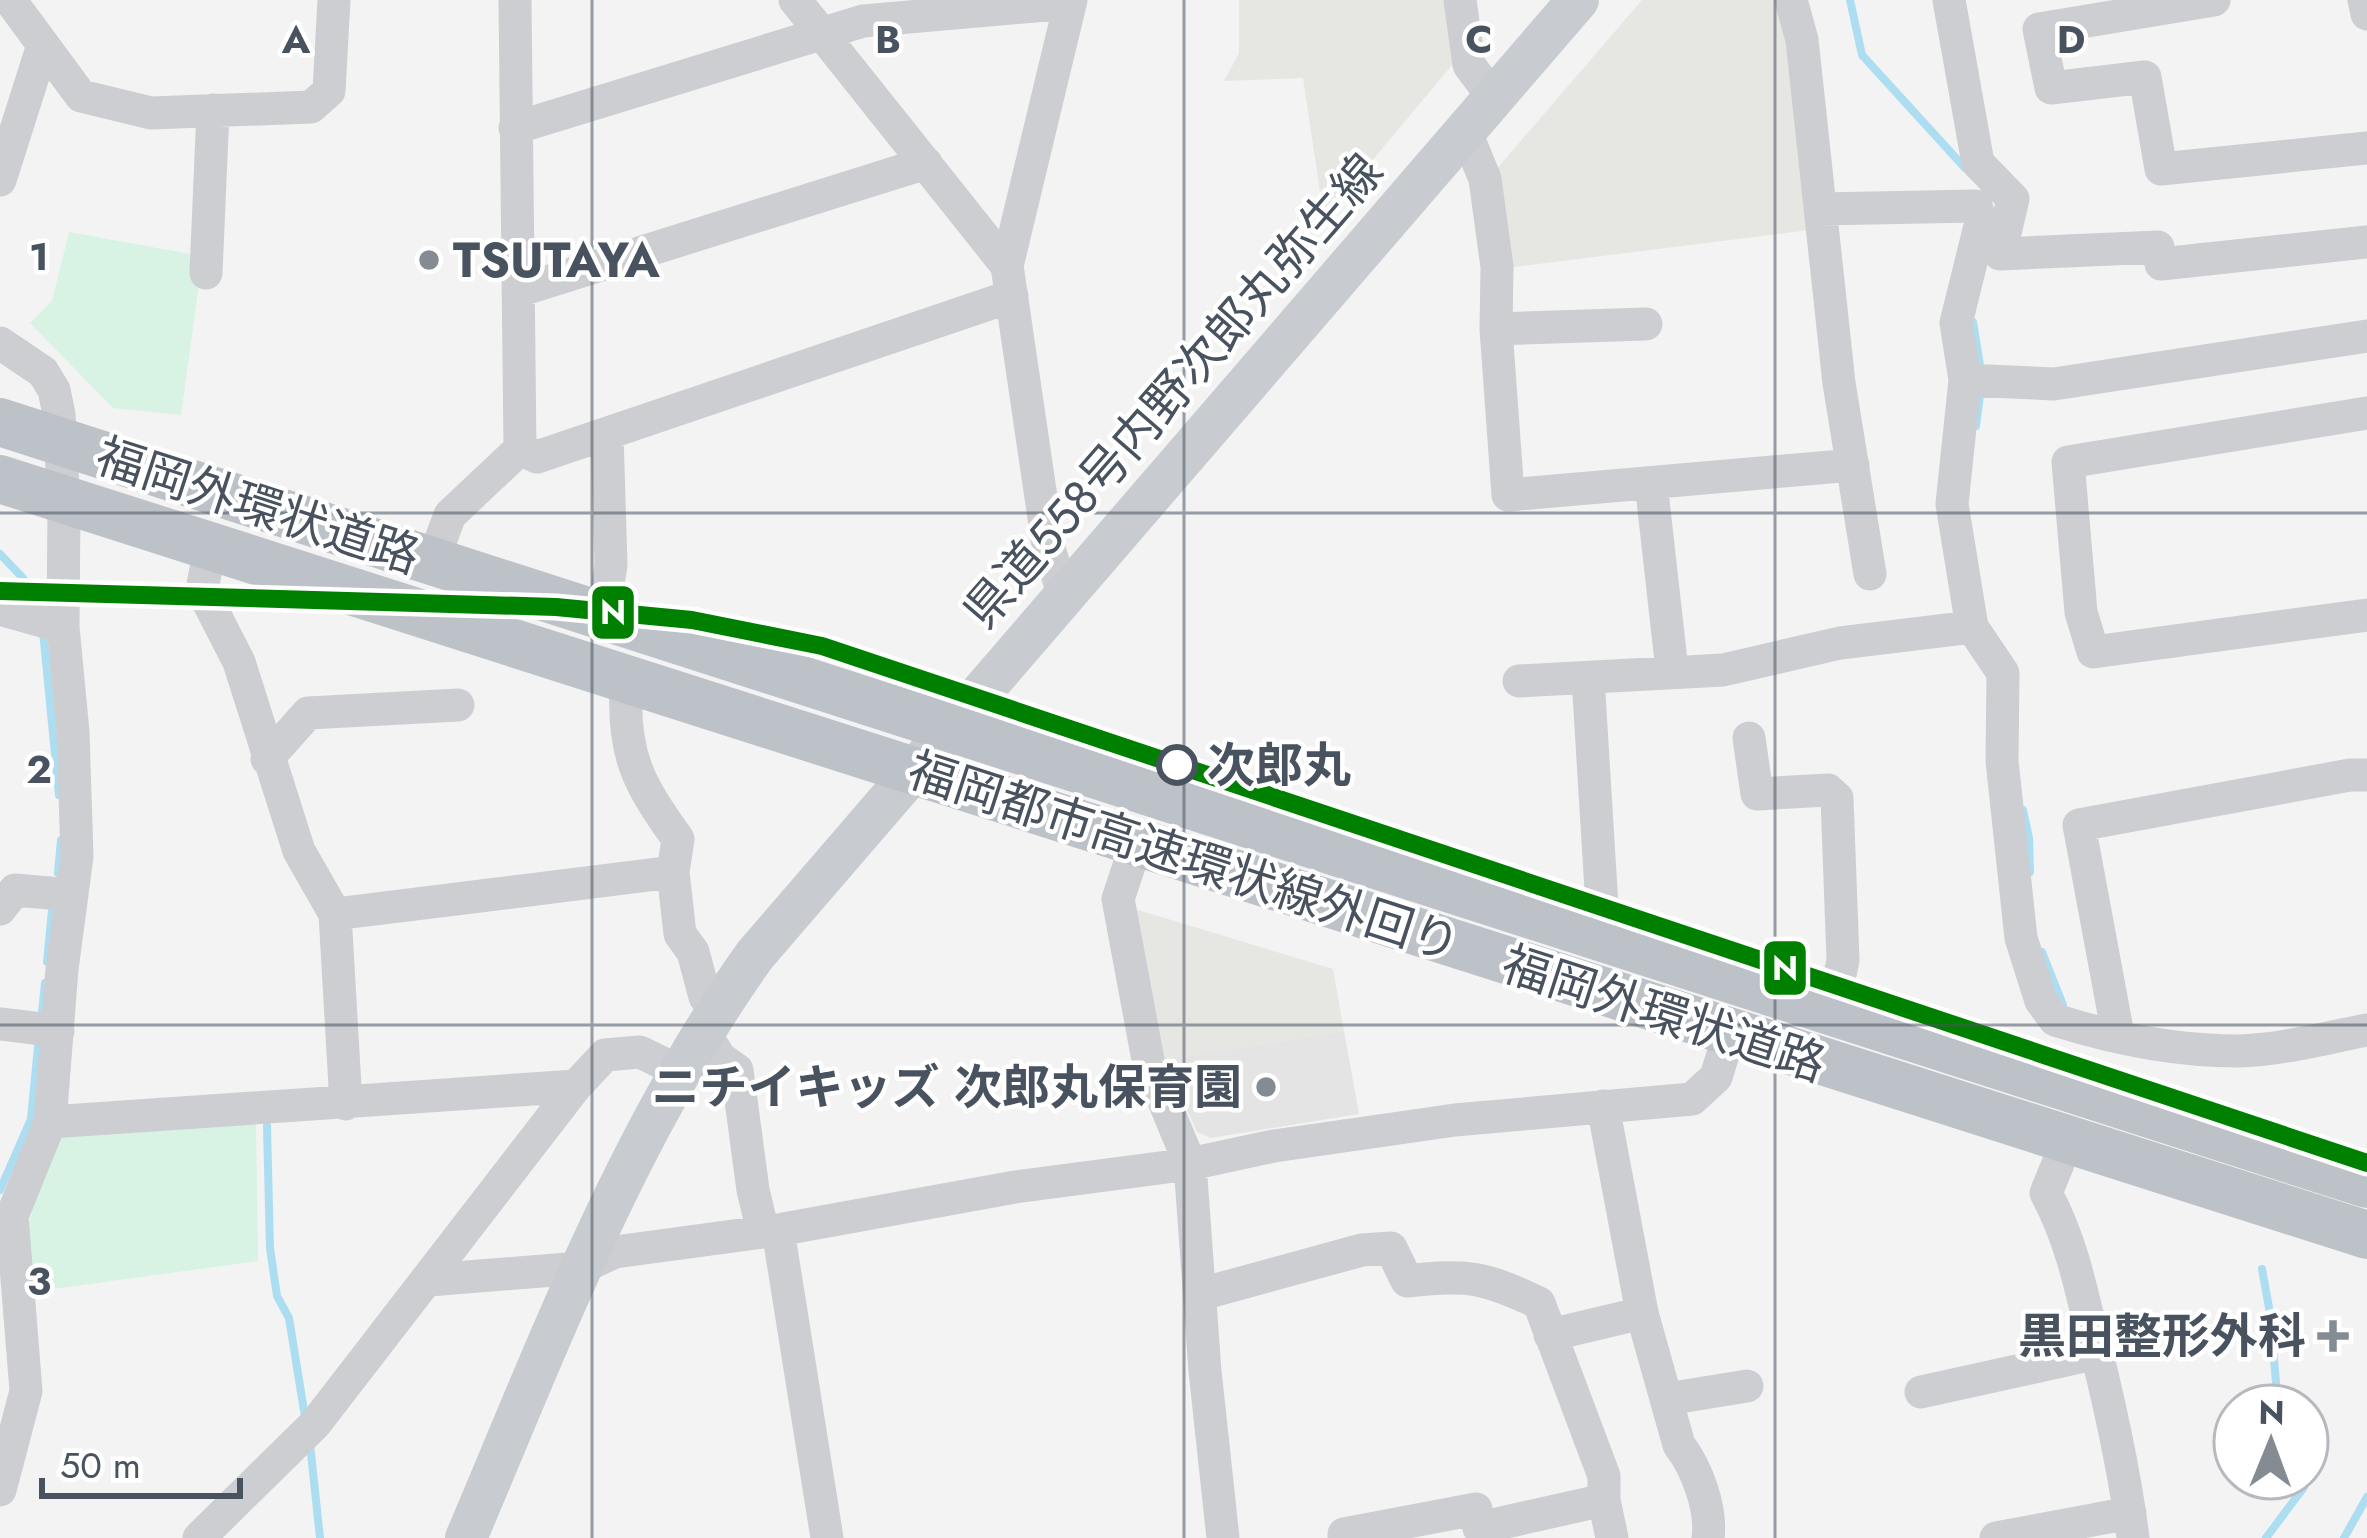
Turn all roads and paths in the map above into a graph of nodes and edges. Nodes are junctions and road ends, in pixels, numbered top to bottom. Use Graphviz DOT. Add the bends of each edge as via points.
graph roads {
  1 [pos="334,0"];
  2 [pos="514,0"];
  3 [pos="795,0"];
  4 [pos="1460,0"];
  5 [pos="1578,0"];
  6 [pos="1791,0"];
  7 [pos="1949,0"];
  8 [pos="2214,0"];
  9 [pos="2364,0"];
  10 [pos="1071,2"];
  11 [pos="22,6"];
  12 [pos="2367,14"];
  13 [pos="820,31"];
  14 [pos="43,45"];
  15 [pos="1493,97"];
  16 [pos="213,110"];
  17 [pos="515,128"];
  18 [pos="1465,130"];
  19 [pos="2367,148"];
  20 [pos="926,163"];
  21 [pos="0,180"];
  22 [pos="1820,208"];
  23 [pos="2367,242"];
  24 [pos="206,274"];
  25 [pos="1010,281"];
  26 [pos="518,291"];
  27 [pos="1646,324"];
  28 [pos="1496,329"];
  29 [pos="2367,337"];
  30 [pos="0,343"];
  31 [pos="1978,380"];
  32 [pos="2367,413"];
  33 [pos="0,422"];
  34 [pos="607,434"];
  35 [pos="0,438"];
  36 [pos="62,442"];
  37 [pos="520,449"];
  38 [pos="1853,465"];
  39 [pos="0,483"];
  40 [pos="1651,483"];
  41 [pos="64,506"];
  42 [pos="209,553"];
  43 [pos="432,563"];
  44 [pos="1870,574"];
  45 [pos="1064,597"];
  46 [pos="11,613"];
  47 [pos="2367,615"];
  48 [pos="603,616"];
  49 [pos="63,627"];
  50 [pos="1972,627"];
  51 [pos="659,636"];
  52 [pos="1672,670"];
  53 [pos="1588,678"];
  54 [pos="1519,681"];
  55 [pos="626,688"];
  56 [pos="458,705"];
  57 [pos="951,729"];
  58 [pos="1749,738"];
  59 [pos="267,759"];
  60 [pos="2367,776"];
  61 [pos="906,779"];
  62 [pos="1136,845"];
  63 [pos="673,872"];
  64 [pos="56,895"];
  65 [pos="0,909"];
  66 [pos="334,914"];
  67 [pos="1593,936"];
  68 [pos="1832,1013"];
  69 [pos="710,1019"];
  70 [pos="2077,1027"];
  71 [pos="28,1028"];
  72 [pos="2367,1030"];
  73 [pos="1729,1035"];
  74 [pos="2117,1035"];
  75 [pos="681,1072"];
  76 [pos="2038,1078"];
  77 [pos="576,1086"];
  78 [pos="346,1104"];
  79 [pos="1603,1106"];
  80 [pos="50,1122"];
  81 [pos="2066,1144"];
  82 [pos="1190,1164"];
  83 [pos="12,1170"];
  84 [pos="2367,1186"];
  85 [pos="770,1231"];
  86 [pos="2367,1238"];
  87 [pos="580,1268"];
  88 [pos="430,1280"];
  89 [pos="1198,1291"];
  90 [pos="1642,1313"];
  91 [pos="1550,1335"];
  92 [pos="2098,1353"];
  93 [pos="1747,1386"];
  94 [pos="1922,1392"];
  95 [pos="1667,1399"];
  96 [pos="0,1490"];
  97 [pos="1604,1500"];
  98 [pos="2131,1526"];
  99 [pos="199,1538"];
  100 [pos="466,1538"];
  101 [pos="827,1538"];
  102 [pos="1223,1538"];
  103 [pos="1344,1538"];
  104 [pos="1612,1538"];
  105 [pos="1708,1538"];
  106 [pos="1996,1538"];
  1 -- 16 [label="street" via="329,91 311,107"];
  2 -- 17 [label="street"];
  3 -- 13 [label="street"];
  4 -- 15 [label="street" via="1469,65"];
  5 -- 15 [label="main road, 県道558号内野次郎丸弥生線"];
  6 -- 22 [label="street"];
  7 -- 23 [label="street" via="1978,163 2013,199 2000,254 2158,247 2161,264"];
  8 -- 19 [label="street" via="2039,29 2051,88 2145,77 2162,169"];
  9 -- 12 [label="street"];
  10 -- 13 [label="street"];
  10 -- 25 [label="street"];
  11 -- 14 [label="street"];
  13 -- 17 [label="street"];
  13 -- 20 [label="street"];
  14 -- 16 [label="street" via="81,96 151,113"];
  14 -- 21 [label="street"];
  15 -- 18 [label="main road, 県道558号内野次郎丸弥生線"];
  16 -- 24 [label="street"];
  17 -- 26 [label="street"];
  18 -- 28 [label="street" via="1485,179"];
  18 -- 45 [label="main road, 県道558号内野次郎丸弥生線"];
  20 -- 25 [label="street"];
  20 -- 26 [label="street"];
  22 -- 31 [label="street" via="1976,206 1982,221 1956,322"];
  22 -- 38 [label="street"];
  25 -- 34 [label="street"];
  25 -- 45 [label="street" via="1048,545"];
  26 -- 37 [label="street"];
  27 -- 28 [label="street"];
  28 -- 40 [label="street" via="1508,495"];
  29 -- 31 [label="street" via="2054,384"];
  30 -- 36 [label="street" via="54,389"];
  31 -- 50 [label="street" via="1952,504"];
  32 -- 47 [label="street" via="2068,462 2081,612 2093,652"];
  33 -- 36 [label="highway, 福岡外環状道路"];
  34 -- 37 [label="street" via="537,457"];
  34 -- 48 [label="street" via="611,565"];
  35 -- 41 [label="highway" via="42,462"];
  35 -- 84 [label="highway"];
  36 -- 41 [label="street"];
  36 -- 42 [label="highway" via="96,498 179,527"];
  36 -- 43 [label="highway, 福岡外環状道路"];
  37 -- 43 [label="street" via="449,515"];
  38 -- 40 [label="street"];
  38 -- 44 [label="street"];
  39 -- 41 [label="highway, 福岡外環状道路"];
  39 -- 86 [label="highway, 福岡都市高速環状線外回り"];
  40 -- 52 [label="street"];
  41 -- 42 [label="highway, 福岡外環状道路"];
  41 -- 49 [label="street"];
  42 -- 55 [label="highway, 福岡外環状道路"];
  42 -- 59 [label="street" via="202,590 238,662"];
  43 -- 48 [label="highway, 福岡外環状道路"];
  45 -- 57 [label="main road, 県道558号内野次郎丸弥生線"];
  46 -- 49 [label="street"];
  48 -- 51 [label="highway, 福岡外環状道路"];
  49 -- 64 [label="street" via="77,856"];
  50 -- 52 [label="street" via="1840,643 1724,670"];
  50 -- 70 [label="street" via="2003,673 2002,761 2021,938 2041,1000 2055,1020"];
  51 -- 57 [label="highway, 福岡外環状道路"];
  51 -- 61 [label="highway" via="704,665 879,721 905,740"];
  52 -- 53 [label="street"];
  53 -- 54 [label="street"];
  53 -- 67 [label="street" via="1602,905"];
  55 -- 61 [label="highway, 福岡外環状道路"];
  55 -- 63 [label="street" via="625,722 642,790 678,838"];
  56 -- 59 [label="street" via="308,712"];
  57 -- 61 [label="main road, 県道558号内野次郎丸弥生線"];
  57 -- 62 [label="highway" via="960,751 986,767 1097,801"];
  57 -- 67 [label="highway, 福岡外環状道路"];
  58 -- 68 [label="street" via="1757,794 1828,790 1837,798 1843,961"];
  59 -- 66 [label="street" via="299,850"];
  60 -- 74 [label="street" via="2079,825"];
  61 -- 62 [label="highway, 福岡外環状道路"];
  61 -- 69 [label="main road, 県道558号内野次郎丸弥生線"];
  62 -- 73 [label="highway, 福岡外環状道路"];
  62 -- 82 [label="street" via="1118,899 1149,1065"];
  63 -- 66 [label="street"];
  63 -- 69 [label="street" via="680,934 693,952"];
  64 -- 65 [label="street" via="15,890"];
  64 -- 71 [label="street"];
  66 -- 78 [label="street"];
  67 -- 68 [label="highway, 福岡外環状道路"];
  68 -- 76 [label="highway, 福岡外環状道路"];
  69 -- 75 [label="main road, 県道558号内野次郎丸弥生線"];
  69 -- 85 [label="street" via="720,1058 737,1070 753,1190"];
  70 -- 74 [label="street"];
  70 -- 76 [label="street"];
  71 -- 80 [label="street"];
  72 -- 74 [label="street" via="2240,1051"];
  73 -- 79 [label="street" via="1715,1077 1692,1099"];
  73 -- 81 [label="highway, 福岡外環状道路"];
  75 -- 77 [label="street" via="640,1052 605,1055"];
  75 -- 87 [label="main road, 県道558号内野次郎丸弥生線"];
  76 -- 84 [label="highway, 福岡外環状道路"];
  77 -- 78 [label="street"];
  77 -- 88 [label="street"];
  78 -- 80 [label="street"];
  79 -- 82 [label="street" via="1432,1123"];
  79 -- 90 [label="street"];
  80 -- 83 [label="street"];
  81 -- 86 [label="highway, 福岡外環状道路"];
  81 -- 92 [label="street" via="2046,1193 2066,1231"];
  82 -- 85 [label="street"];
  82 -- 89 [label="street"];
  83 -- 96 [label="street" via="26,1391"];
  85 -- 87 [label="street" via="615,1252"];
  85 -- 101 [label="street"];
  87 -- 88 [label="street"];
  87 -- 100 [label="main road, 県道558号内野次郎丸弥生線"];
  88 -- 99 [label="street" via="308,1431"];
  89 -- 91 [label="street" via="1391,1248 1407,1281 1490,1280 1539,1303"];
  89 -- 102 [label="street"];
  90 -- 91 [label="street"];
  90 -- 95 [label="street"];
  91 -- 97 [label="street" via="1604,1476"];
  92 -- 94 [label="street"];
  92 -- 98 [label="street"];
  93 -- 95 [label="street"];
  95 -- 105 [label="street"];
  97 -- 103 [label="street" via="1479,1528 1476,1509"];
  97 -- 104 [label="street"];
  98 -- 106 [label="street"];
}
